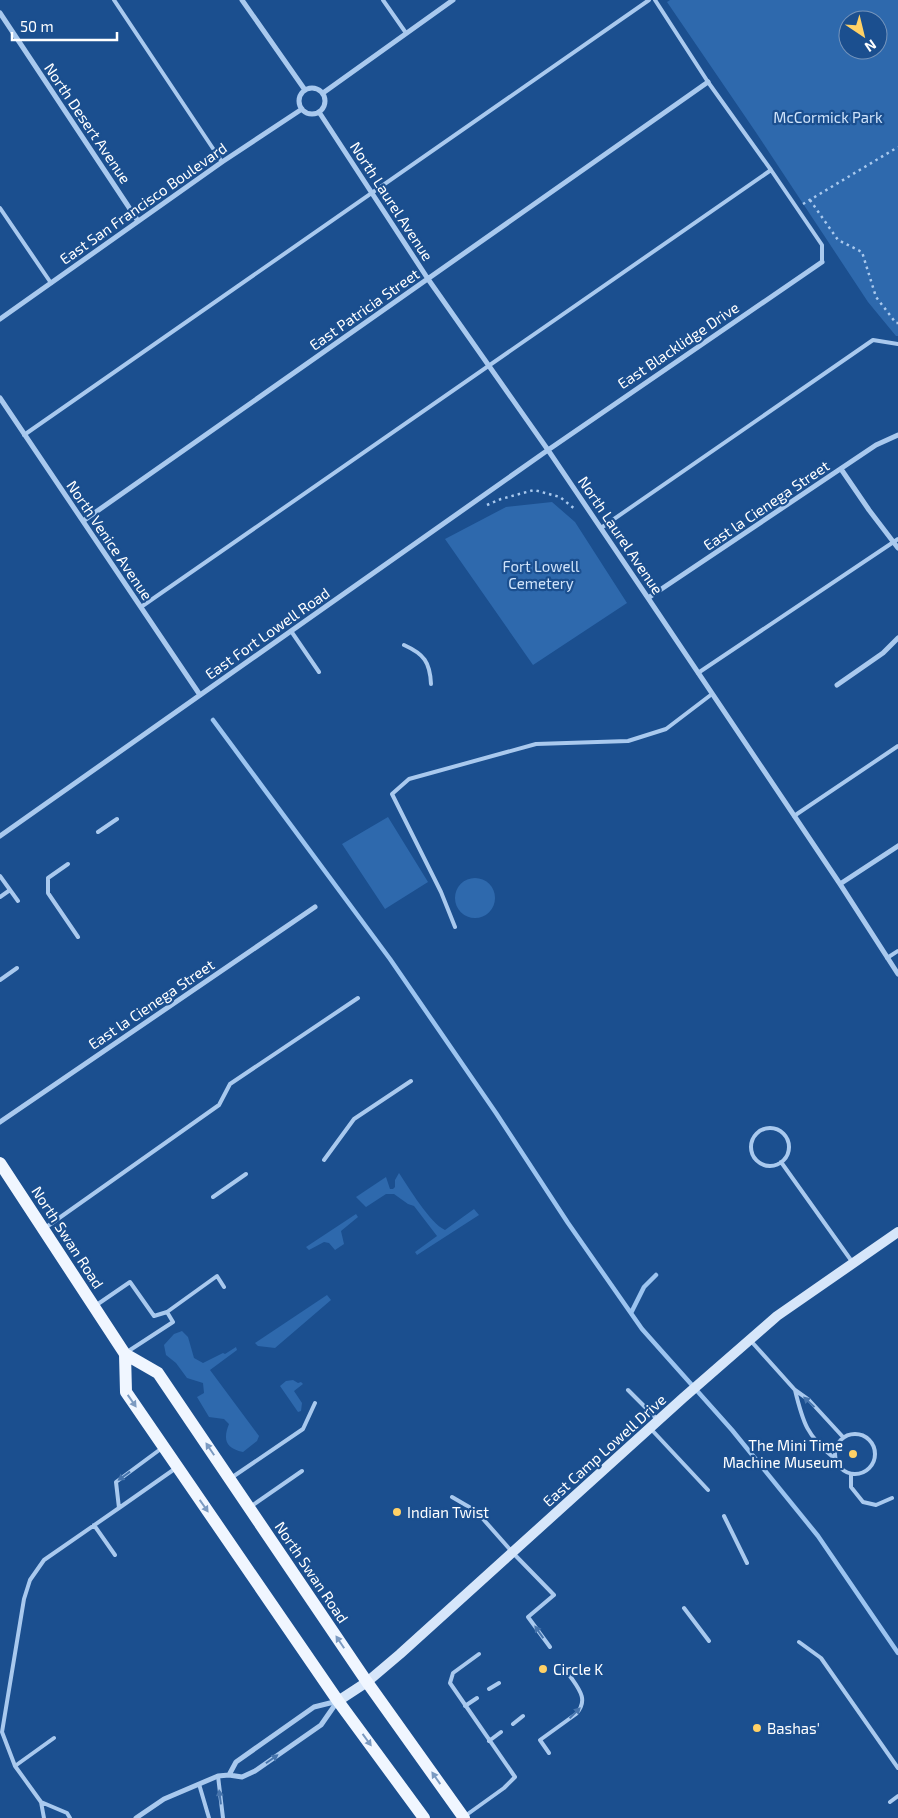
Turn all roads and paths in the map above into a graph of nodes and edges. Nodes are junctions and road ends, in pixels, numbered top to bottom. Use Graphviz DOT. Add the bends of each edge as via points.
graph roads {
  1 [pos="114,0"];
  2 [pos="242,0"];
  3 [pos="383,0"];
  4 [pos="454,0"];
  5 [pos="649,0"];
  6 [pos="655,0"];
  7 [pos="0,13"];
  8 [pos="406,33"];
  9 [pos="708,82"];
  10 [pos="305,90"];
  11 [pos="323,93"];
  12 [pos="302,109"];
  13 [pos="319,112"];
  14 [pos="898,147"];
  15 [pos="222,162"];
  16 [pos="771,170"];
  17 [pos="371,193"];
  18 [pos="810,200"];
  19 [pos="0,208"];
  20 [pos="796,208"];
  21 [pos="138,221"];
  22 [pos="822,262"];
  23 [pos="428,279"];
  24 [pos="51,283"];
  25 [pos="0,319"];
  26 [pos="898,323"];
  27 [pos="898,344"];
  28 [pos="489,366"];
  29 [pos="0,398"];
  30 [pos="24,435"];
  31 [pos="898,435"];
  32 [pos="548,450"];
  33 [pos="841,469"];
  34 [pos="484,507"];
  35 [pos="578,512"];
  36 [pos="83,521"];
  37 [pos="601,528"];
  38 [pos="896,541"];
  39 [pos="898,548"];
  40 [pos="648,598"];
  41 [pos="141,607"];
  42 [pos="291,631"];
  43 [pos="898,638"];
  44 [pos="404,646"];
  45 [pos="319,672"];
  46 [pos="698,673"];
  47 [pos="431,684"];
  48 [pos="837,685"];
  49 [pos="712,694"];
  50 [pos="200,695"];
  51 [pos="898,746"];
  52 [pos="794,816"];
  53 [pos="117,819"];
  54 [pos="98,832"];
  55 [pos="0,836"];
  56 [pos="898,846"];
  57 [pos="68,864"];
  58 [pos="0,876"];
  59 [pos="840,884"];
  60 [pos="10,890"];
  61 [pos="0,897"];
  62 [pos="18,901"];
  63 [pos="315,907"];
  64 [pos="455,926"];
  65 [pos="78,937"];
  66 [pos="898,951"];
  67 [pos="887,958"];
  68 [pos="17,968"];
  69 [pos="898,974"];
  70 [pos="0,980"];
  71 [pos="358,998"];
  72 [pos="411,1081"];
  73 [pos="0,1122"];
  74 [pos="324,1160"];
  75 [pos="781,1162"];
  76 [pos="0,1163"];
  77 [pos="246,1174"];
  78 [pos="213,1197"];
  79 [pos="44,1230"];
  80 [pos="898,1232"];
  81 [pos="853,1263"];
  82 [pos="224,1287"];
  83 [pos="94,1306"];
  84 [pos="167,1312"];
  85 [pos="750,1340"];
  86 [pos="126,1354"];
  87 [pos="628,1390"];
  88 [pos="795,1390"];
  89 [pos="315,1403"];
  90 [pos="658,1421"];
  91 [pos="650,1428"];
  92 [pos="843,1437"];
  93 [pos="164,1447"];
  94 [pos="834,1458"];
  95 [pos="177,1467"];
  96 [pos="302,1472"];
  97 [pos="851,1474"];
  98 [pos="230,1479"];
  99 [pos="708,1490"];
  100 [pos="452,1497"];
  101 [pos="892,1498"];
  102 [pos="119,1508"];
  103 [pos="250,1508"];
  104 [pos="724,1516"];
  105 [pos="94,1525"];
  106 [pos="513,1553"];
  107 [pos="115,1555"];
  108 [pos="747,1563"];
  109 [pos="684,1608"];
  110 [pos="709,1641"];
  111 [pos="799,1642"];
  112 [pos="550,1648"];
  113 [pos="479,1654"];
  114 [pos="570,1676"];
  115 [pos="367,1682"];
  116 [pos="499,1682"];
  117 [pos="489,1689"];
  118 [pos="476,1698"];
  119 [pos="338,1701"];
  120 [pos="465,1706"];
  121 [pos="523,1716"];
  122 [pos="513,1724"];
  123 [pos="501,1732"];
  124 [pos="54,1738"];
  125 [pos="490,1741"];
  126 [pos="549,1753"];
  127 [pos="15,1766"];
  128 [pos="898,1768"];
  129 [pos="229,1775"];
  130 [pos="218,1776"];
  131 [pos="199,1784"];
  132 [pos="898,1796"];
  133 [pos="41,1802"];
  134 [pos="890,1802"];
  135 [pos="44,1818"];
  136 [pos="70,1818"];
  137 [pos="136,1818"];
  138 [pos="209,1818"];
  139 [pos="223,1818"];
  140 [pos="424,1818"];
  141 [pos="464,1818"];
  1 -- 15 [label="lane"];
  2 -- 10 [label="street"];
  3 -- 8 [label="lane"];
  4 -- 8 [label="street"];
  5 -- 17 [label="lane"];
  6 -- 9 [label="lane"];
  7 -- 21 [label="street, North Desert Avenue"];
  8 -- 11 [label="street"];
  9 -- 16 [label="lane"];
  9 -- 23 [label="street, East Patricia Street"];
  10 -- 11 [label="street" via="316,88"];
  10 -- 12 [label="street" via="300,99"];
  11 -- 13 [label="street" via="325,105"];
  12 -- 13 [label="street" via="311,114"];
  12 -- 15 [label="street, East San Francisco Boulevard"];
  13 -- 17 [label="street, North Laurel Avenue"];
  14 -- 18 [label="path"];
  15 -- 21 [label="street, East San Francisco Boulevard"];
  16 -- 20 [label="lane"];
  16 -- 28 [label="lane"];
  17 -- 23 [label="street, North Laurel Avenue"];
  17 -- 30 [label="lane"];
  18 -- 20 [label="path"];
  18 -- 26 [label="path" via="838,240 862,252 876,297"];
  19 -- 24 [label="lane"];
  20 -- 22 [label="lane" via="822,245"];
  21 -- 24 [label="street, East San Francisco Boulevard"];
  22 -- 32 [label="street, East Blacklidge Drive"];
  23 -- 28 [label="street, North Laurel Avenue"];
  23 -- 36 [label="street, East Patricia Street"];
  24 -- 25 [label="street, East San Francisco Boulevard"];
  27 -- 37 [label="lane" via="873,340"];
  28 -- 32 [label="street, North Laurel Avenue"];
  28 -- 41 [label="lane"];
  29 -- 30 [label="street, North Venice Avenue"];
  30 -- 36 [label="street, North Venice Avenue"];
  31 -- 33 [label="street, East la Cienega Street" via="876,445"];
  32 -- 37 [label="street, North Laurel Avenue"];
  32 -- 42 [label="street, East Fort Lowell Road"];
  33 -- 38 [label="street" via="869,510"];
  33 -- 40 [label="street, East la Cienega Street"];
  34 -- 35 [label="path" via="534,490 560,497"];
  36 -- 41 [label="street, North Venice Avenue"];
  37 -- 40 [label="street, North Laurel Avenue"];
  38 -- 39 [label="street"];
  38 -- 46 [label="lane"];
  40 -- 46 [label="street, North Laurel Avenue"];
  41 -- 50 [label="street, North Venice Avenue"];
  42 -- 45 [label="lane"];
  42 -- 50 [label="street, East Fort Lowell Road"];
  43 -- 48 [label="street" via="883,654"];
  44 -- 47 [label="lane" via="419,652 430,668"];
  46 -- 49 [label="street, North Laurel Avenue"];
  49 -- 52 [label="street, North Laurel Avenue"];
  49 -- 64 [label="lane" via="666,729 628,741 536,744 409,779 392,794"];
  50 -- 55 [label="street, East Fort Lowell Road"];
  51 -- 52 [label="lane"];
  52 -- 59 [label="street, North Laurel Avenue"];
  53 -- 54 [label="lane"];
  56 -- 59 [label="street"];
  57 -- 65 [label="lane" via="48,878 48,893"];
  58 -- 60 [label="lane"];
  59 -- 67 [label="street, North Laurel Avenue"];
  60 -- 61 [label="lane"];
  60 -- 62 [label="lane"];
  63 -- 73 [label="street, East la Cienega Street"];
  66 -- 67 [label="lane"];
  67 -- 69 [label="street, North Laurel Avenue"];
  68 -- 70 [label="lane"];
  71 -- 79 [label="lane" via="230,1084 219,1105"];
  72 -- 74 [label="lane" via="354,1119"];
  75 -- 75 [label="lane" via="769,1166 758,1162 751,1144 756,1133 774,1128 785,1135 789,1146"];
  75 -- 81 [label="lane"];
  76 -- 79 [label="main road, North Swan Road"];
  77 -- 78 [label="lane"];
  79 -- 83 [label="main road, North Swan Road"];
  80 -- 81 [label="main road, East Camp Lowell Drive"];
  81 -- 85 [label="main road, East Camp Lowell Drive" via="777,1316"];
  82 -- 84 [label="lane" via="217,1276"];
  83 -- 84 [label="lane" via="130,1282 154,1316"];
  83 -- 86 [label="main road, North Swan Road"];
  84 -- 86 [label="lane" via="173,1322"];
  85 -- 88 [label="lane"];
  85 -- 90 [label="main road, East Camp Lowell Drive"];
  86 -- 93 [label="main road, one-way" via="126,1392"];
  98 -- 86 [label="main road, North Swan Road, one-way" via="158,1373"];
  87 -- 90 [label="lane"];
  92 -- 88 [label="lane, one-way"];
  88 -- 94 [label="lane" via="809,1434"];
  89 -- 98 [label="lane" via="303,1429"];
  90 -- 91 [label="main road, East Camp Lowell Drive"];
  91 -- 99 [label="lane"];
  91 -- 106 [label="main road, East Camp Lowell Drive"];
  92 -- 94 [label="lane"];
  92 -- 97 [label="lane" via="859,1434 868,1437 876,1452 867,1471"];
  93 -- 95 [label="main road"];
  93 -- 102 [label="lane, one-way" via="116,1482"];
  94 -- 97 [label="lane" via="845,1473"];
  95 -- 102 [label="lane"];
  95 -- 119 [label="main road, one-way"];
  96 -- 103 [label="lane"];
  97 -- 101 [label="lane" via="851,1486 863,1502 876,1505"];
  98 -- 103 [label="main road, North Swan Road"];
  100 -- 106 [label="lane" via="476,1511"];
  102 -- 105 [label="lane"];
  115 -- 103 [label="main road, North Swan Road, one-way"];
  104 -- 108 [label="lane"];
  105 -- 107 [label="lane"];
  105 -- 127 [label="lane" via="44,1560 30,1580 2,1732"];
  112 -- 106 [label="lane, one-way" via="528,1617 554,1595"];
  106 -- 115 [label="main road, East Camp Lowell Drive"];
  109 -- 110 [label="lane"];
  111 -- 128 [label="lane" via="821,1658"];
  113 -- 120 [label="lane" via="450,1678"];
  126 -- 114 [label="lane, one-way" via="540,1740 582,1706 581,1692"];
  115 -- 119 [label="main road, East Camp Lowell Drive"];
  141 -- 115 [label="main road, North Swan Road, one-way"];
  116 -- 117 [label="lane"];
  118 -- 120 [label="lane"];
  119 -- 129 [label="street, East Camp Lowell Drive" via="314,1707 236,1762"];
  129 -- 119 [label="street, East Camp Lowell Drive, one-way" via="242,1777 255,1772 321,1725"];
  119 -- 140 [label="main road, one-way"];
  120 -- 125 [label="lane"];
  121 -- 122 [label="lane"];
  123 -- 125 [label="lane"];
  124 -- 127 [label="lane"];
  125 -- 141 [label="lane" via="515,1777"];
  127 -- 133 [label="lane"];
  129 -- 130 [label="street, East Camp Lowell Drive"];
  130 -- 131 [label="street, East Camp Lowell Drive"];
  139 -- 130 [label="lane, one-way"];
  131 -- 137 [label="street, East Camp Lowell Drive" via="164,1799"];
  131 -- 138 [label="lane"];
  132 -- 134 [label="lane"];
  133 -- 135 [label="lane"];
  133 -- 136 [label="lane" via="67,1813"];
}
